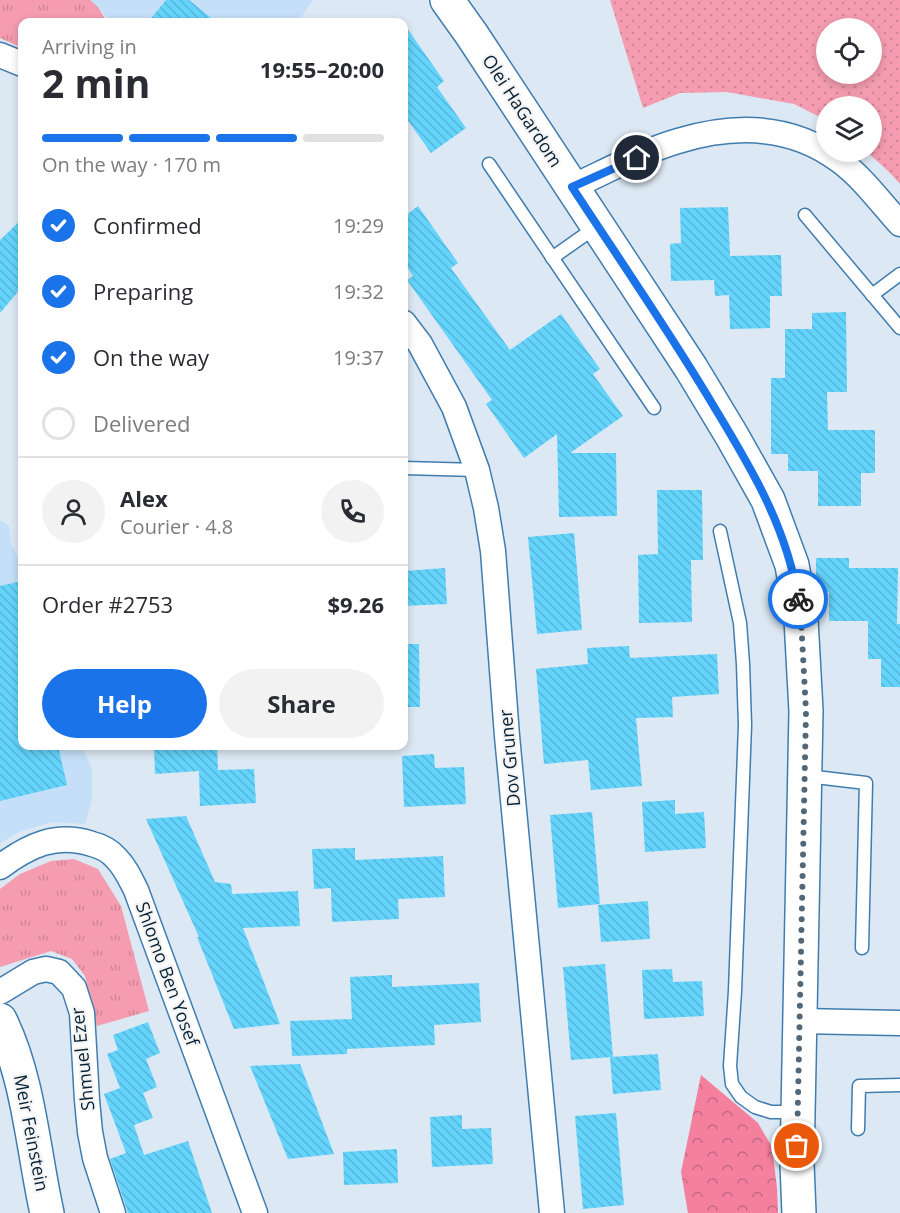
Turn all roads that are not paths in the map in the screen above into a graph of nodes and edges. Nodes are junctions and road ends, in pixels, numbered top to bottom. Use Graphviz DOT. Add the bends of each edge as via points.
graph roads {
  1 [pos="447,0"];
  2 [pos="0,55"];
  3 [pos="18,62"];
  4 [pos="489,164"];
  5 [pos="572,187"];
  6 [pos="805,215"];
  7 [pos="900,224"];
  8 [pos="598,226"];
  9 [pos="552,258"];
  10 [pos="900,274"];
  11 [pos="872,295"];
  12 [pos="408,328"];
  13 [pos="900,328"];
  14 [pos="654,408"];
  15 [pos="408,468"];
  16 [pos="477,470"];
  17 [pos="720,531"];
  18 [pos="805,776"];
  19 [pos="0,867"];
  20 [pos="862,948"];
  21 [pos="0,992"];
  22 [pos="0,1020"];
  23 [pos="800,1021"];
  24 [pos="900,1023"];
  25 [pos="900,1085"];
  26 [pos="798,1112"];
  27 [pos="858,1129"];
  28 [pos="47,1213"];
  29 [pos="113,1213"];
  30 [pos="255,1213"];
  31 [pos="552,1213"];
  32 [pos="799,1213"];
  1 -- 5 [label="street, Olei HaGardom"];
  2 -- 3 [label="street"];
  4 -- 9 [label="lane"];
  5 -- 7 [label="street" via="658,148 699,135 774,131 818,146 841,161"];
  5 -- 8 [label="street, Olei HaGardom"];
  6 -- 11 [label="lane"];
  8 -- 9 [label="lane"];
  8 -- 18 [label="street, Olei HaGardom" via="732,436 779,528 792,565 801,619"];
  9 -- 14 [label="lane"];
  10 -- 11 [label="lane"];
  11 -- 13 [label="lane"];
  12 -- 16 [label="street, Dov Gruner" via="454,407"];
  15 -- 16 [label="lane"];
  16 -- 31 [label="street, Dov Gruner" via="493,550"];
  17 -- 26 [label="lane" via="740,623 745,725 732,1084 754,1107 771,1112"];
  18 -- 20 [label="lane" via="866,783"];
  18 -- 23 [label="street, Olei HaGardom"];
  19 -- 30 [label="street, Shlomo Ben Yosef" via="36,844 79,840 100,846 126,870"];
  21 -- 29 [label="street, Shmuel Ezer" via="33,972 46,969 59,972 74,988 82,1013 90,1132"];
  22 -- 28 [label="street, Meir Feinstein" via="17,1066"];
  23 -- 24 [label="street"];
  23 -- 26 [label="street, Olei HaGardom"];
  25 -- 27 [label="lane" via="859,1086"];
  26 -- 32 [label="street, Olei HaGardom"];
}
